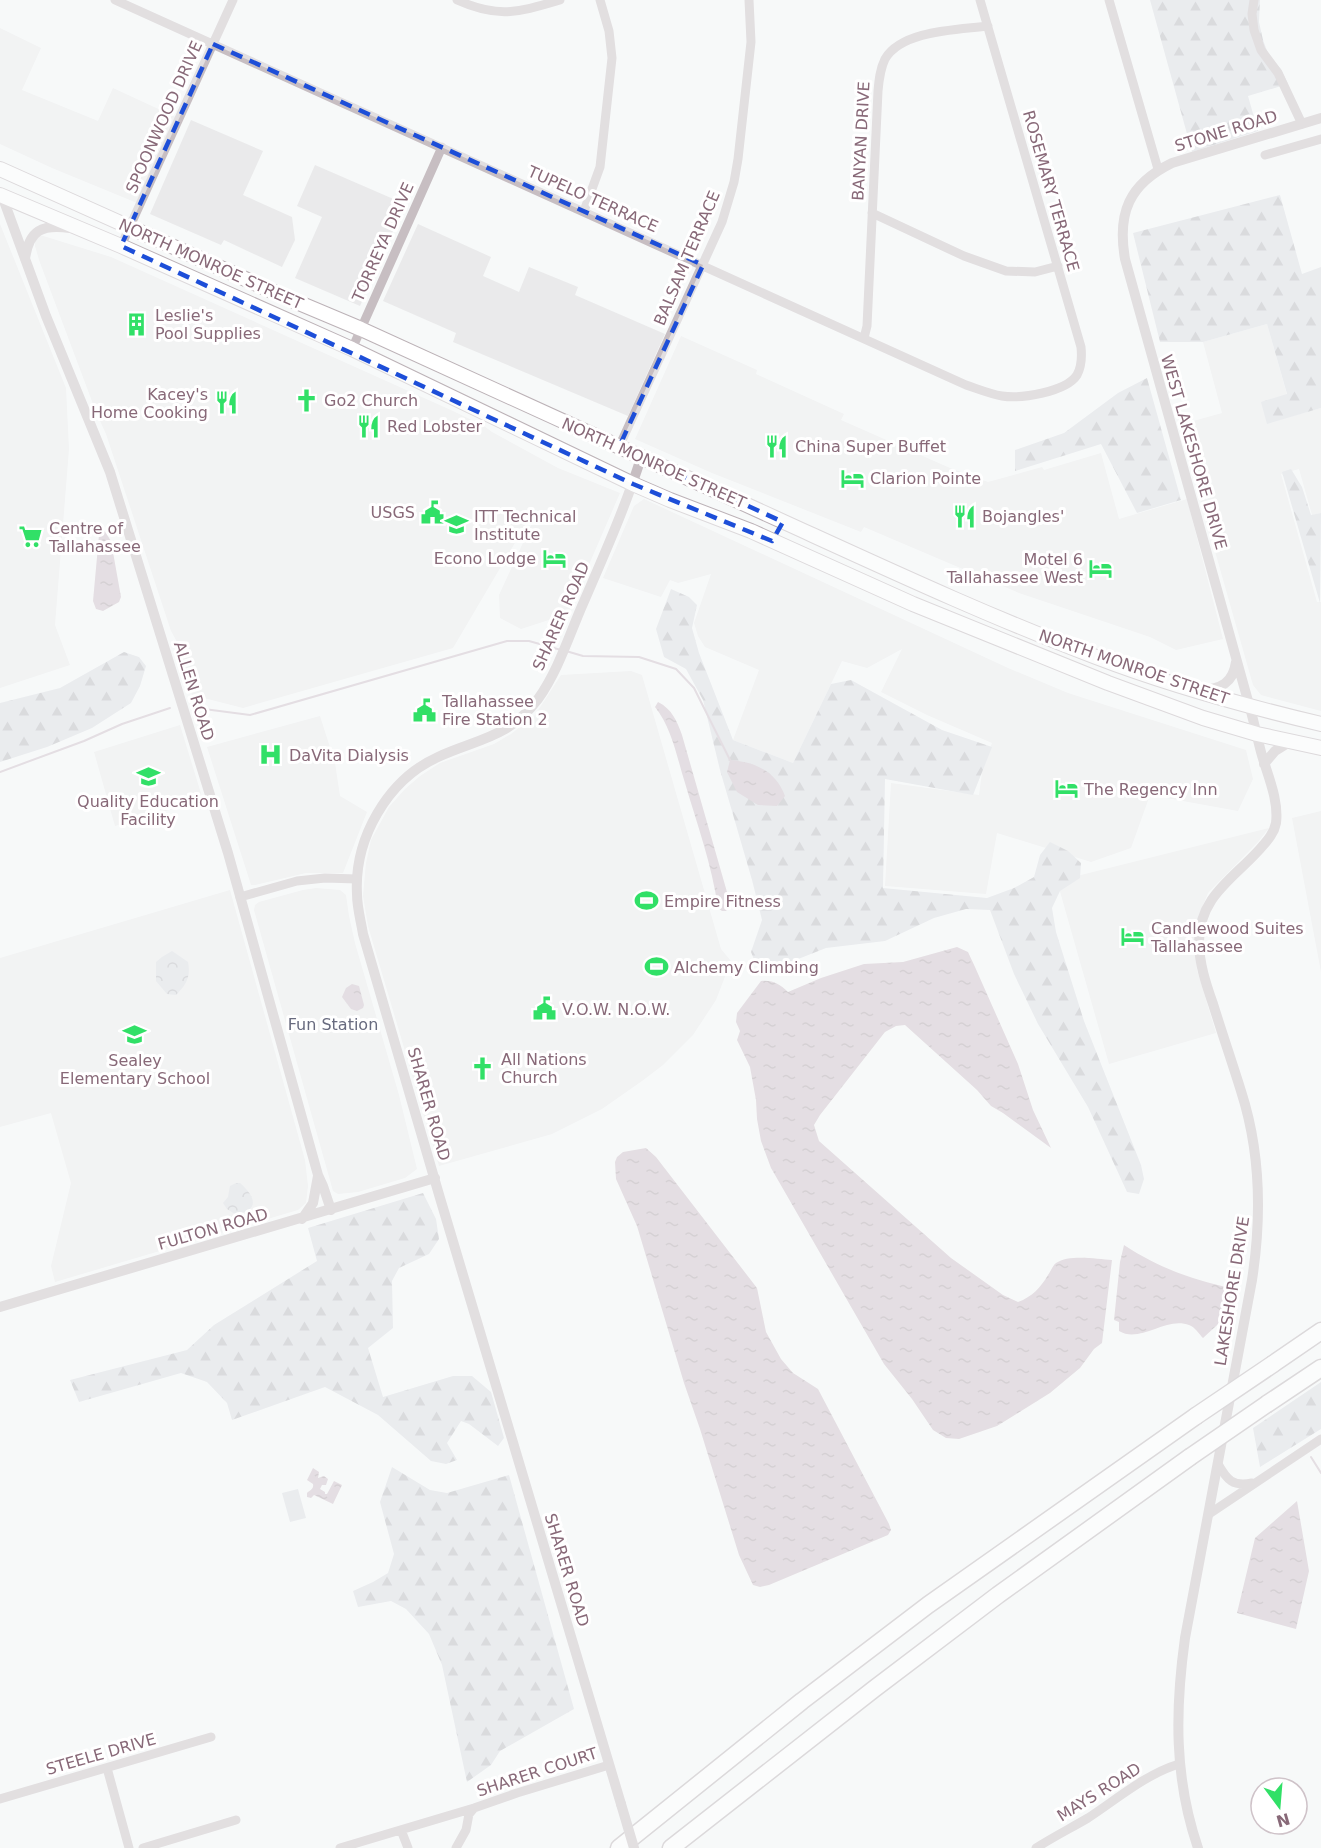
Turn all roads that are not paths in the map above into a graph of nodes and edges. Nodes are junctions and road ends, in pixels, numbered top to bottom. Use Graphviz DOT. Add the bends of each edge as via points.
graph roads {
  1 [pos="115,0"];
  2 [pos="233,0"];
  3 [pos="457,0"];
  4 [pos="560,0"];
  5 [pos="600,0"];
  6 [pos="749,0"];
  7 [pos="980,0"];
  8 [pos="1109,0"];
  9 [pos="1254,0"];
  10 [pos="988,26"];
  11 [pos="213,44"];
  12 [pos="1321,118"];
  13 [pos="1302,124"];
  14 [pos="1321,139"];
  15 [pos="442,147"];
  16 [pos="1265,155"];
  17 [pos="0,169"];
  18 [pos="1158,169"];
  19 [pos="1144,181"];
  20 [pos="1,194"];
  21 [pos="584,211"];
  22 [pos="872,213"];
  23 [pos="130,228"];
  24 [pos="79,229"];
  25 [pos="121,246"];
  26 [pos="25,260"];
  27 [pos="703,265"];
  28 [pos="1058,266"];
  29 [pos="242,277"];
  30 [pos="234,297"];
  31 [pos="361,329"];
  32 [pos="864,338"];
  33 [pos="352,350"];
  34 [pos="1065,386"];
  35 [pos="514,400"];
  36 [pos="505,423"];
  37 [pos="619,447"];
  38 [pos="642,458"];
  39 [pos="633,484"];
  40 [pos="783,522"];
  41 [pos="805,532"];
  42 [pos="772,541"];
  43 [pos="793,550"];
  44 [pos="923,585"];
  45 [pos="937,591"];
  46 [pos="912,604"];
  47 [pos="929,611"];
  48 [pos="1097,658"];
  49 [pos="1236,659"];
  50 [pos="1086,674"];
  51 [pos="1191,689"];
  52 [pos="1250,708"];
  53 [pos="1321,724"];
  54 [pos="1257,734"];
  55 [pos="1291,741"];
  56 [pos="1321,748"];
  57 [pos="1264,764"];
  58 [pos="357,879"];
  59 [pos="240,897"];
  60 [pos="318,1175"];
  61 [pos="435,1178"];
  62 [pos="331,1210"];
  63 [pos="302,1219"];
  64 [pos="0,1307"];
  65 [pos="1321,1331"];
  66 [pos="1321,1368"];
  67 [pos="1321,1439"];
  68 [pos="1218,1464"];
  69 [pos="1255,1482"];
  70 [pos="1209,1514"];
  71 [pos="211,1737"];
  72 [pos="1179,1764"];
  73 [pos="609,1765"];
  74 [pos="107,1768"];
  75 [pos="0,1799"];
  76 [pos="474,1809"];
  77 [pos="236,1820"];
  78 [pos="401,1830"];
  79 [pos="129,1848"];
  80 [pos="143,1848"];
  81 [pos="340,1848"];
  82 [pos="408,1848"];
  83 [pos="456,1848"];
  84 [pos="619,1848"];
  85 [pos="634,1848"];
  86 [pos="671,1848"];
  87 [pos="1036,1848"];
  88 [pos="1198,1848"];
  1 -- 11 [label="street, TUPELO TERRACE"];
  2 -- 11 [label="street, SPOONWOOD DRIVE"];
  3 -- 4 [label="street" via="476,8 504,12"];
  5 -- 21 [label="street" via="612,58 600,166"];
  6 -- 27 [label="street, BALSAM TERRACE" via="750,55 735,182"];
  7 -- 10 [label="street, ROSEMARY TERRACE"];
  8 -- 18 [label="street"];
  9 -- 13 [label="street" via="1254,30 1261,50 1278,73"];
  10 -- 22 [label="street, BANYAN DRIVE" via="912,38 896,47 884,61 879,77"];
  10 -- 28 [label="street, ROSEMARY TERRACE"];
  11 -- 15 [label="street, TUPELO TERRACE"];
  11 -- 23 [label="street, SPOONWOOD DRIVE"];
  12 -- 13 [label="street, STONE ROAD"];
  13 -- 18 [label="street, STONE ROAD"];
  14 -- 16 [label="street"];
  15 -- 21 [label="street, TUPELO TERRACE"];
  15 -- 31 [label="street, TORREYA DRIVE"];
  17 -- 23 [label="main road, NORTH MONROE STREET"];
  18 -- 19 [label="street, STONE ROAD"];
  19 -- 49 [label="street, WEST LAKESHORE DRIVE" via="1123,218 1125,259"];
  20 -- 24 [label="main road, NORTH MONROE STREET"];
  20 -- 26 [label="street, ALLEN ROAD"];
  21 -- 27 [label="street, TUPELO TERRACE"];
  22 -- 28 [label="street" via="1006,271 1035,272"];
  22 -- 32 [label="street, BANYAN DRIVE"];
  23 -- 25 [label="street, SPOONWOOD DRIVE"];
  23 -- 29 [label="main road, NORTH MONROE STREET"];
  24 -- 25 [label="main road, NORTH MONROE STREET"];
  24 -- 26 [label="street" via="39,230 30,239"];
  25 -- 30 [label="main road, NORTH MONROE STREET"];
  26 -- 59 [label="street, ALLEN ROAD" via="110,471"];
  27 -- 32 [label="street, TUPELO TERRACE"];
  27 -- 37 [label="street, BALSAM TERRACE"];
  28 -- 34 [label="street, ROSEMARY TERRACE" via="1081,347 1081,367"];
  29 -- 30 [label="main road"];
  29 -- 31 [label="main road, NORTH MONROE STREET"];
  30 -- 33 [label="main road, NORTH MONROE STREET"];
  31 -- 33 [label="street, TORREYA DRIVE"];
  31 -- 35 [label="main road, NORTH MONROE STREET"];
  32 -- 34 [label="street, TUPELO TERRACE" via="986,392 1013,397"];
  33 -- 36 [label="main road, NORTH MONROE STREET"];
  35 -- 36 [label="main road"];
  35 -- 37 [label="main road, NORTH MONROE STREET"];
  36 -- 39 [label="main road, NORTH MONROE STREET"];
  37 -- 38 [label="main road, NORTH MONROE STREET"];
  38 -- 39 [label="street, SHARER ROAD"];
  38 -- 40 [label="main road, NORTH MONROE STREET"];
  39 -- 42 [label="main road, NORTH MONROE STREET"];
  39 -- 58 [label="street, SHARER ROAD" via="540,697 514,724 492,737 436,758 408,776 372,823 360,856"];
  40 -- 41 [label="main road, NORTH MONROE STREET"];
  40 -- 42 [label="main road"];
  41 -- 43 [label="main road"];
  41 -- 44 [label="main road, NORTH MONROE STREET"];
  42 -- 43 [label="main road, NORTH MONROE STREET"];
  43 -- 46 [label="main road, NORTH MONROE STREET"];
  44 -- 45 [label="main road, NORTH MONROE STREET"];
  44 -- 46 [label="main road"];
  45 -- 47 [label="main road"];
  45 -- 48 [label="main road, NORTH MONROE STREET"];
  46 -- 47 [label="main road, NORTH MONROE STREET"];
  47 -- 50 [label="main road, NORTH MONROE STREET"];
  48 -- 50 [label="main road"];
  48 -- 51 [label="main road, NORTH MONROE STREET"];
  49 -- 51 [label="street" via="1233,676 1225,684 1212,689"];
  49 -- 52 [label="street, WEST LAKESHORE DRIVE"];
  50 -- 54 [label="main road, NORTH MONROE STREET"];
  51 -- 52 [label="main road, NORTH MONROE STREET"];
  52 -- 53 [label="main road, NORTH MONROE STREET"];
  52 -- 54 [label="street, WEST LAKESHORE DRIVE"];
  54 -- 55 [label="main road, NORTH MONROE STREET"];
  54 -- 57 [label="street, LAKESHORE DRIVE"];
  55 -- 56 [label="main road, NORTH MONROE STREET"];
  55 -- 57 [label="street"];
  57 -- 68 [label="street, LAKESHORE DRIVE" via="1276,806 1275,826 1266,842 1214,894 1203,917 1199,939 1201,964 1251,1125 1260,1204 1254,1264"];
  58 -- 59 [label="street" via="304,880"];
  58 -- 61 [label="street, SHARER ROAD" via="363,934"];
  59 -- 60 [label="street, ALLEN ROAD"];
  60 -- 62 [label="street, ALLEN ROAD"];
  60 -- 63 [label="street" via="313,1203"];
  61 -- 62 [label="street, FULTON ROAD"];
  61 -- 73 [label="street, SHARER ROAD"];
  62 -- 63 [label="street, FULTON ROAD"];
  63 -- 64 [label="street, FULTON ROAD"];
  65 -- 84 [label="highway, bridge" via="928,1605"];
  66 -- 86 [label="highway, bridge" via="969,1617"];
  67 -- 69 [label="street"];
  68 -- 69 [label="street" via="1233,1483"];
  68 -- 70 [label="street, LAKESHORE DRIVE"];
  69 -- 70 [label="street"];
  70 -- 72 [label="street, LAKESHORE DRIVE" via="1179,1679"];
  71 -- 74 [label="street, STEELE DRIVE"];
  72 -- 87 [label="street, MAYS ROAD" via="1165,1768"];
  72 -- 88 [label="street, LAKESHORE DRIVE"];
  73 -- 76 [label="street, SHARER COURT"];
  73 -- 85 [label="street, SHARER ROAD, bridge"];
  74 -- 75 [label="street, STEELE DRIVE"];
  74 -- 79 [label="street"];
  76 -- 78 [label="street, SHARER COURT"];
  76 -- 83 [label="street, SHARER COURT"];
  77 -- 80 [label="street"];
  78 -- 81 [label="street, SHARER COURT"];
  78 -- 82 [label="street"];
}
